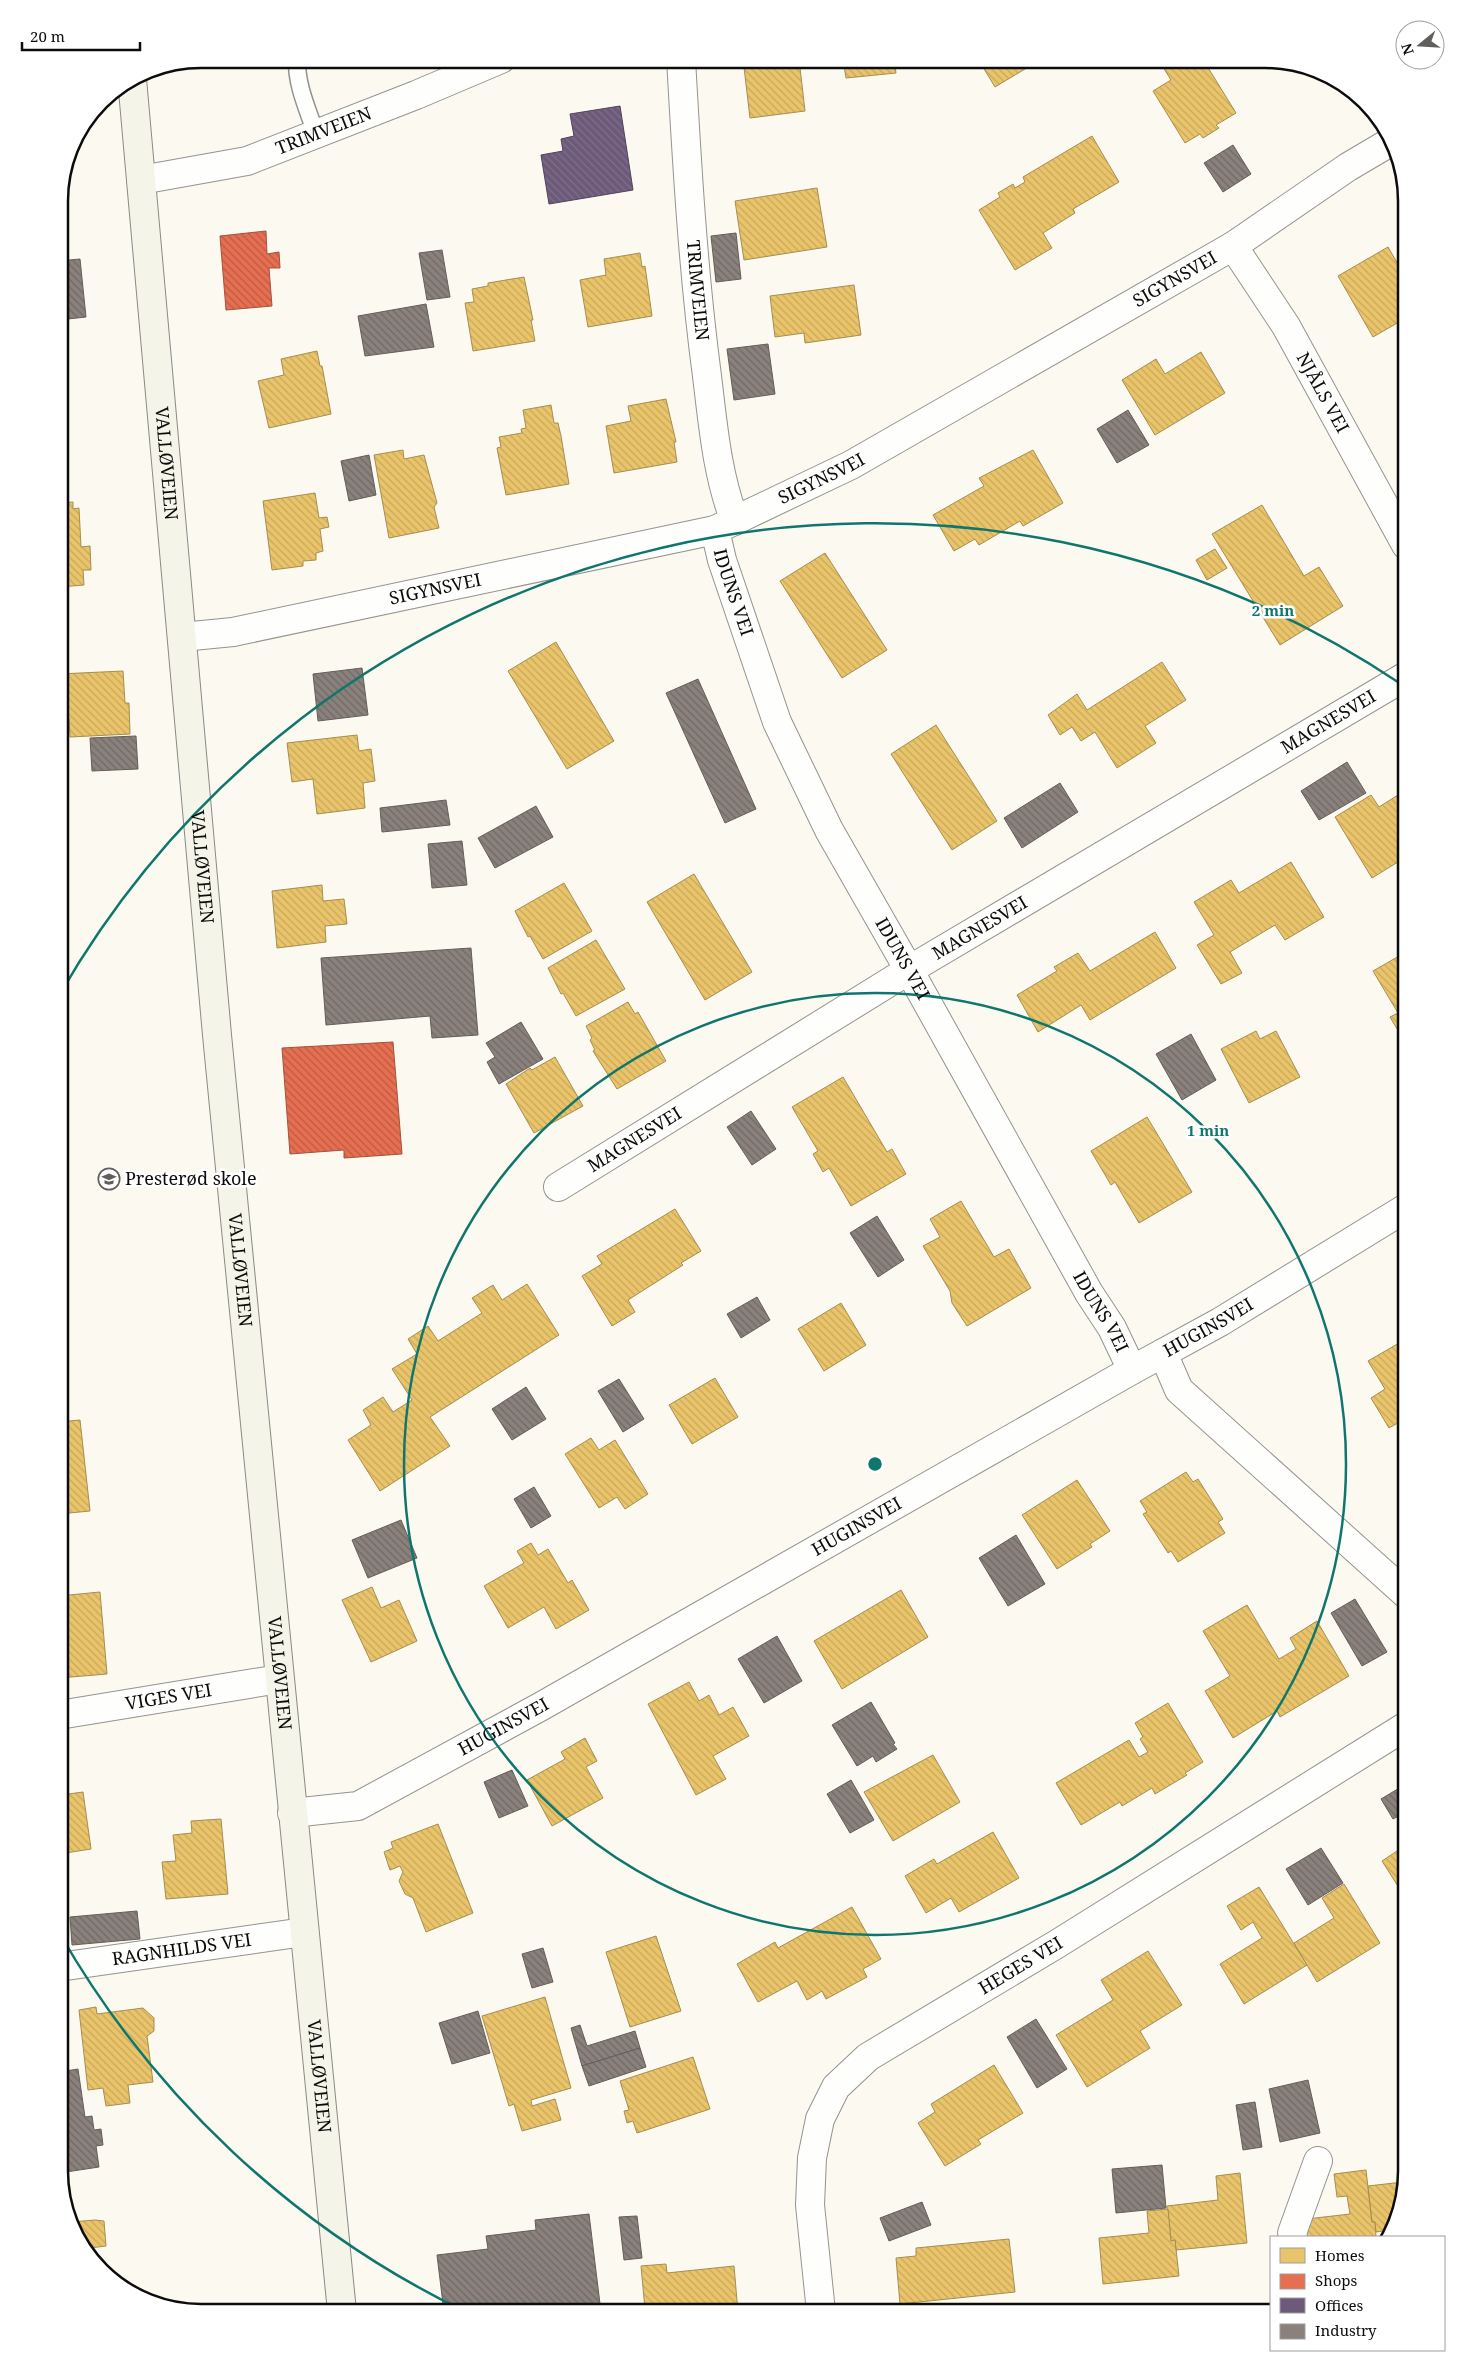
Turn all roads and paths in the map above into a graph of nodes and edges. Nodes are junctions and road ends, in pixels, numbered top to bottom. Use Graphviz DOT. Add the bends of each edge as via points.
graph roads {
  1 [pos="296,68"];
  2 [pos="479,68"];
  3 [pos="681,68"];
  4 [pos="133,86"];
  5 [pos="316,134"];
  6 [pos="1385,145"];
  7 [pos="141,180"];
  8 [pos="1233,246"];
  9 [pos="725,526"];
  10 [pos="1398,530"];
  11 [pos="182,637"];
  12 [pos="1398,681"];
  13 [pos="909,970"];
  14 [pos="558,1188"];
  15 [pos="1398,1213"];
  16 [pos="1163,1353"];
  17 [pos="1132,1370"];
  18 [pos="1398,1587"];
  19 [pos="279,1680"];
  20 [pos="68,1713"];
  21 [pos="1398,1731"];
  22 [pos="292,1813"];
  23 [pos="304,1932"];
  24 [pos="68,1966"];
  25 [pos="1318,2161"];
  26 [pos="1293,2236"];
  27 [pos="341,2303"];
  28 [pos="820,2304"];
  1 -- 5 [label="lane"];
  2 -- 5 [label="street, TRIMVEIEN"];
  3 -- 9 [label="street, TRIMVEIEN" via="689,210 701,336 727,500"];
  4 -- 7 [label="main road, VALLØVEIEN"];
  5 -- 7 [label="street, TRIMVEIEN" via="247,161"];
  6 -- 8 [label="street, SIGYNSVEI"];
  7 -- 11 [label="main road, VALLØVEIEN"];
  8 -- 9 [label="street, SIGYNSVEI" via="851,465"];
  8 -- 10 [label="street, NJÅLS VEI" via="1286,326"];
  9 -- 11 [label="street, SIGYNSVEI" via="233,632"];
  9 -- 13 [label="street, IDUNS VEI" via="722,560 777,722 829,830"];
  11 -- 19 [label="main road, VALLØVEIEN"];
  12 -- 13 [label="street, MAGNESVEI"];
  13 -- 14 [label="street, MAGNESVEI"];
  13 -- 17 [label="street, IDUNS VEI" via="1089,1293 1112,1328"];
  15 -- 16 [label="street, HUGINSVEI" via="1220,1322"];
  16 -- 17 [label="street, HUGINSVEI"];
  16 -- 18 [label="street" via="1179,1390"];
  17 -- 22 [label="street, HUGINSVEI" via="540,1707 358,1806"];
  19 -- 20 [label="street, VIGES VEI"];
  19 -- 22 [label="main road, VALLØVEIEN"];
  21 -- 28 [label="street, HEGES VEI" via="1057,1944 868,2057 836,2087 820,2119 812,2158 810,2204"];
  22 -- 23 [label="main road, VALLØVEIEN"];
  23 -- 24 [label="street, RAGNHILDS VEI"];
  23 -- 27 [label="main road, VALLØVEIEN"];
  25 -- 26 [label="street"];
}
